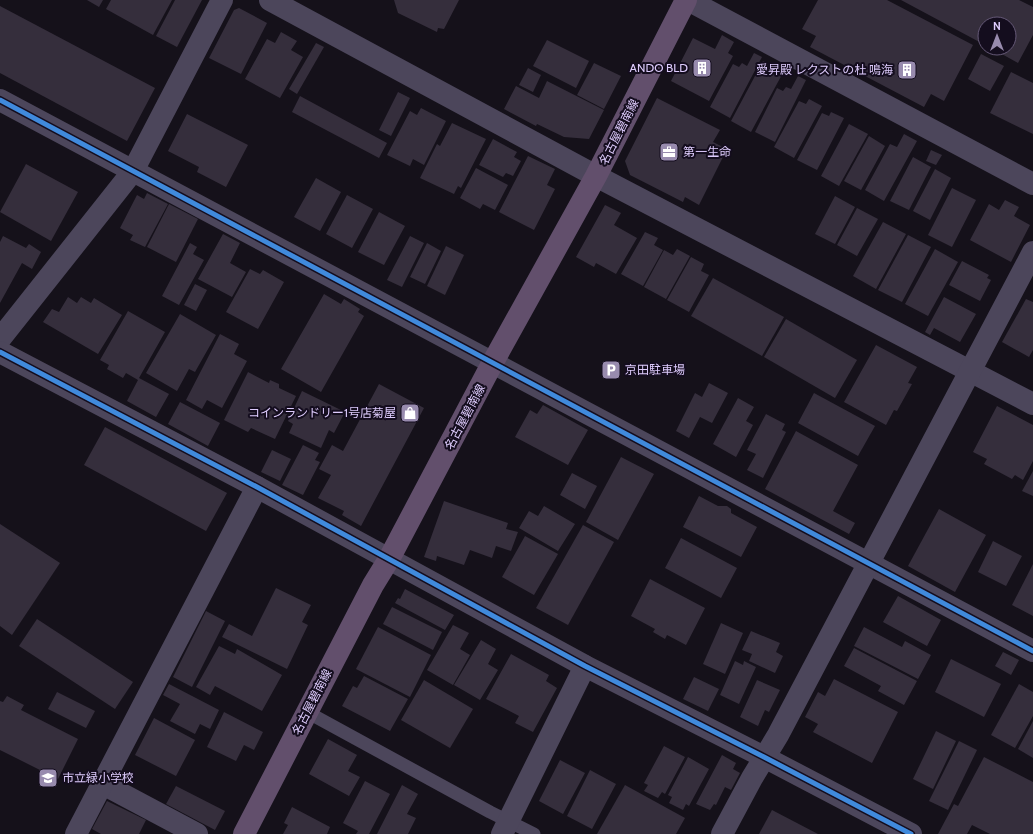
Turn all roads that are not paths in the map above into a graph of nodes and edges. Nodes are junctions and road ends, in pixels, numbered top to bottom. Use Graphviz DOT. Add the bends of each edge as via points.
graph roads {
  1 [pos="222,0"];
  2 [pos="270,0"];
  3 [pos="687,0"];
  4 [pos="0,100"];
  5 [pos="133,171"];
  6 [pos="596,176"];
  7 [pos="1033,184"];
  8 [pos="1033,252"];
  9 [pos="0,340"];
  10 [pos="0,352"];
  11 [pos="493,362"];
  12 [pos="970,371"];
  13 [pos="1033,404"];
  14 [pos="256,486"];
  15 [pos="389,559"];
  16 [pos="869,562"];
  17 [pos="1033,650"];
  18 [pos="585,666"];
  19 [pos="307,712"];
  20 [pos="764,757"];
  21 [pos="103,784"];
  22 [pos="505,827"];
  23 [pos="76,834"];
  24 [pos="196,834"];
  25 [pos="244,834"];
  26 [pos="534,834"];
  27 [pos="722,834"];
  28 [pos="911,834"];
  1 -- 5 [label="street"];
  2 -- 6 [label="street"];
  3 -- 6 [label="main road, 名古屋碧南線"];
  3 -- 7 [label="street"];
  4 -- 5 [label="street"];
  5 -- 9 [label="street"];
  5 -- 11 [label="street"];
  6 -- 11 [label="main road, 名古屋碧南線"];
  6 -- 12 [label="street"];
  8 -- 12 [label="street"];
  10 -- 14 [label="street"];
  11 -- 15 [label="main road, 名古屋碧南線"];
  11 -- 16 [label="street"];
  12 -- 13 [label="street"];
  12 -- 16 [label="street"];
  14 -- 15 [label="street"];
  14 -- 21 [label="street"];
  15 -- 18 [label="street"];
  15 -- 19 [label="main road, 名古屋碧南線" via="373,584"];
  16 -- 17 [label="street"];
  16 -- 20 [label="street"];
  18 -- 20 [label="street"];
  18 -- 22 [label="street"];
  19 -- 22 [label="lane" via="490,812"];
  19 -- 25 [label="main road, 名古屋碧南線"];
  20 -- 27 [label="street"];
  20 -- 28 [label="street"];
  21 -- 23 [label="street"];
  21 -- 24 [label="street"];
  22 -- 26 [label="lane"];
}
